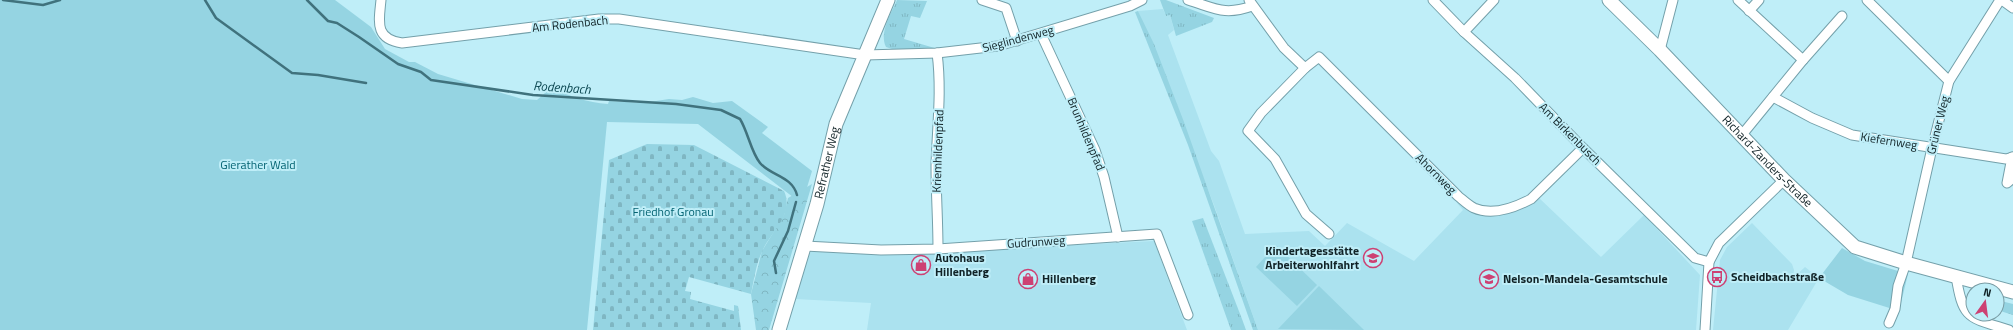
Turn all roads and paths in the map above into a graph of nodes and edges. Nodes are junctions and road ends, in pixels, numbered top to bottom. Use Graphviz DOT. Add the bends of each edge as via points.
graph roads {
  1 [pos="381,0"];
  2 [pos="888,0"];
  3 [pos="982,0"];
  4 [pos="1142,0"];
  5 [pos="1188,0"];
  6 [pos="1433,0"];
  7 [pos="1494,0"];
  8 [pos="1609,0"];
  9 [pos="1673,0"];
  10 [pos="1738,0"];
  11 [pos="1759,0"];
  12 [pos="1867,0"];
  13 [pos="2001,0"];
  14 [pos="1251,3"];
  15 [pos="2013,8"];
  16 [pos="1749,11"];
  17 [pos="1842,16"];
  18 [pos="1464,32"];
  19 [pos="1041,34"];
  20 [pos="1017,41"];
  21 [pos="1660,50"];
  22 [pos="937,53"];
  23 [pos="865,55"];
  24 [pos="1803,60"];
  25 [pos="1305,68"];
  26 [pos="1949,81"];
  27 [pos="1773,97"];
  28 [pos="1741,136"];
  29 [pos="1583,148"];
  30 [pos="1932,148"];
  31 [pos="2013,157"];
  32 [pos="2013,178"];
  33 [pos="1784,180"];
  34 [pos="1329,234"];
  35 [pos="1118,237"];
  36 [pos="805,246"];
  37 [pos="938,249"];
  38 [pos="1709,262"];
  39 [pos="1906,263"];
  40 [pos="1956,276"];
  41 [pos="2013,292"];
  42 [pos="1188,315"];
  43 [pos="1889,322"];
  44 [pos="779,330"];
  45 [pos="1705,330"];
  46 [pos="2009,330"];
  1 -- 23 [label="street, Am Rodenbach" via="381,32 390,40 402,43 599,19 618,19"];
  2 -- 23 [label="street, Refrather Weg"];
  3 -- 20 [label="street" via="1006,8"];
  4 -- 19 [label="street, Sieglindenweg"];
  5 -- 14 [label="street" via="1221,11 1236,12"];
  6 -- 18 [label="street, Am Birkenbusch"];
  7 -- 18 [label="street"];
  8 -- 21 [label="street, Richard-Zanders-Straße"];
  9 -- 21 [label="street"];
  10 -- 16 [label="street"];
  11 -- 16 [label="street"];
  12 -- 26 [label="street"];
  13 -- 15 [label="street"];
  13 -- 26 [label="street, Grüner Weg"];
  14 -- 25 [label="street" via="1284,48"];
  16 -- 24 [label="street"];
  17 -- 24 [label="street"];
  18 -- 29 [label="street, Am Birkenbusch" via="1515,78"];
  19 -- 20 [label="street, Sieglindenweg"];
  19 -- 35 [label="street, Brunhildenpfad" via="1095,150"];
  20 -- 22 [label="street, Sieglindenweg" via="975,50"];
  21 -- 28 [label="street, Richard-Zanders-Straße"];
  22 -- 23 [label="street, Sieglindenweg"];
  22 -- 37 [label="street, Kriemhildenpfad" via="940,88 936,166"];
  23 -- 36 [label="street, Refrather Weg" via="836,124"];
  24 -- 27 [label="street"];
  25 -- 29 [label="street, Ahornweg" via="1319,57 1458,196 1474,208 1500,211 1523,204"];
  25 -- 34 [label="street, Ahornweg" via="1261,113 1248,131 1275,159 1306,214"];
  26 -- 30 [label="street, Grüner Weg"];
  27 -- 28 [label="street"];
  27 -- 30 [label="street, Kiefernweg" via="1812,118 1852,135"];
  28 -- 33 [label="street, Richard-Zanders-Straße"];
  29 -- 38 [label="street, Am Birkenbusch" via="1695,258"];
  30 -- 31 [label="street, Kiefernweg" via="2006,159"];
  30 -- 39 [label="street, Grüner Weg"];
  31 -- 32 [label="street, Kiefernweg" via="2007,183"];
  33 -- 38 [label="street" via="1720,243"];
  33 -- 39 [label="street, Richard-Zanders-Straße" via="1855,247"];
  35 -- 37 [label="street, Gudrunweg"];
  35 -- 42 [label="street, Gudrunweg" via="1157,234"];
  36 -- 37 [label="street, Gudrunweg" via="881,250"];
  36 -- 44 [label="street, Refrather Weg"];
  38 -- 45 [label="street"];
  39 -- 40 [label="street, Richard-Zanders-Straße"];
  39 -- 43 [label="street, Grüner Weg" via="1898,286 1895,309"];
  40 -- 41 [label="street, Richard-Zanders-Straße"];
  40 -- 46 [label="street" via="1959,299 1964,309 1972,317"];
}
